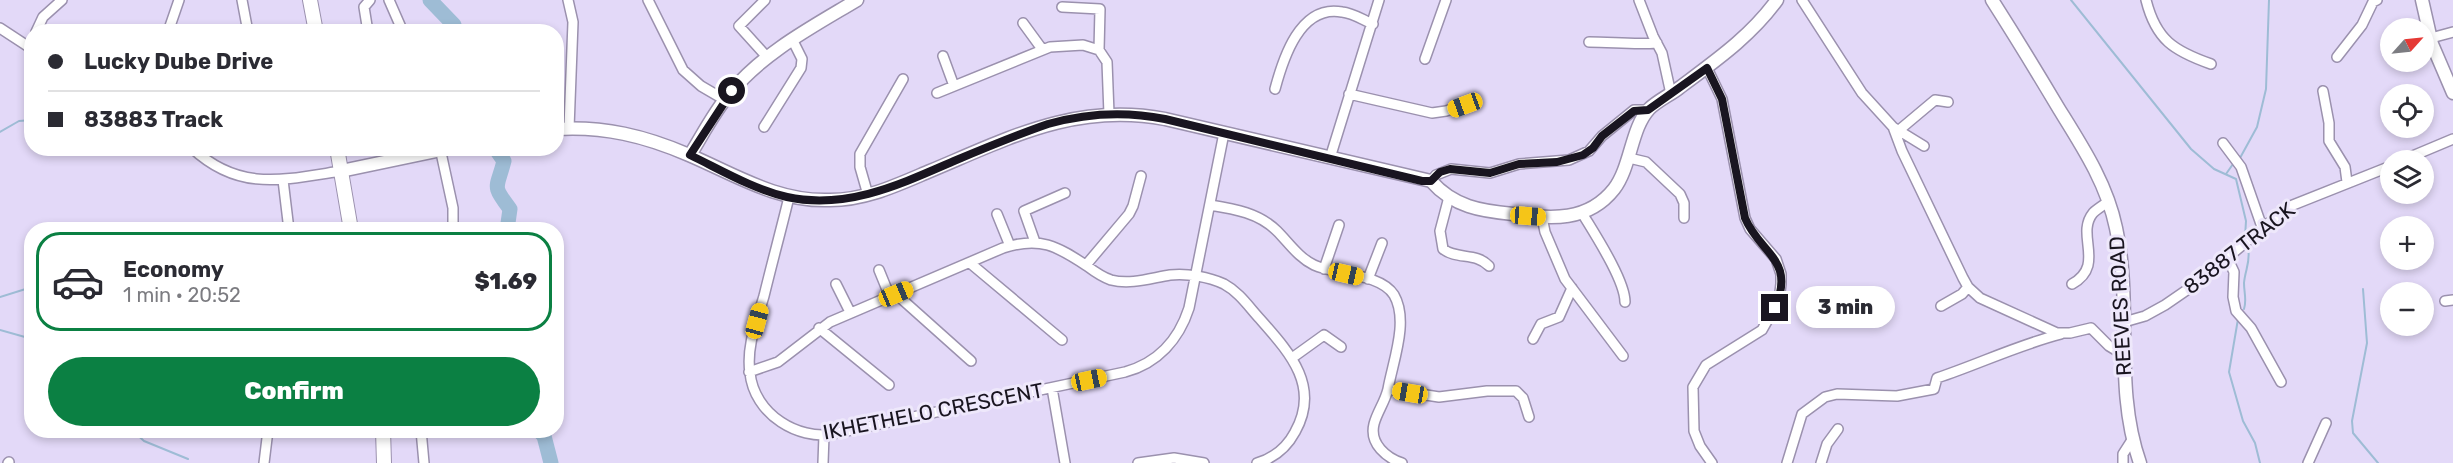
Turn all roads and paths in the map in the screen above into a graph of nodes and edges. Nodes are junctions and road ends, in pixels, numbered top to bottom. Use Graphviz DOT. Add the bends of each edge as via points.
graph roads {
  1 [pos="62,0"];
  2 [pos="179,0"];
  3 [pos="242,0"];
  4 [pos="310,0"];
  5 [pos="369,0"];
  6 [pos="389,0"];
  7 [pos="568,0"];
  8 [pos="648,0"];
  9 [pos="765,0"];
  10 [pos="857,0"];
  11 [pos="1379,0"];
  12 [pos="1446,0"];
  13 [pos="1639,0"];
  14 [pos="1777,0"];
  15 [pos="1802,0"];
  16 [pos="1992,0"];
  17 [pos="2146,0"];
  18 [pos="2377,0"];
  19 [pos="2419,1"];
  20 [pos="1062,7"];
  21 [pos="2424,18"];
  22 [pos="1023,23"];
  23 [pos="40,24"];
  24 [pos="171,24"];
  25 [pos="246,24"];
  26 [pos="314,24"];
  27 [pos="367,24"];
  28 [pos="400,24"];
  29 [pos="1373,24"];
  30 [pos="0,28"];
  31 [pos="2453,32"];
  32 [pos="2434,37"];
  33 [pos="792,39"];
  34 [pos="1589,42"];
  35 [pos="24,43"];
  36 [pos="1656,44"];
  37 [pos="2434,48"];
  38 [pos="1042,50"];
  39 [pos="1099,50"];
  40 [pos="943,56"];
  41 [pos="767,57"];
  42 [pos="2337,57"];
  43 [pos="1425,59"];
  44 [pos="2211,64"];
  45 [pos="1707,68"];
  46 [pos="903,79"];
  47 [pos="954,86"];
  48 [pos="1275,89"];
  49 [pos="2323,91"];
  50 [pos="937,93"];
  51 [pos="2453,93"];
  52 [pos="1349,94"];
  53 [pos="1671,94"];
  54 [pos="724,100"];
  55 [pos="1948,102"];
  56 [pos="1465,105"];
  57 [pos="1648,110"];
  58 [pos="1109,114"];
  59 [pos="564,117"];
  60 [pos="764,127"];
  61 [pos="564,128"];
  62 [pos="1896,129"];
  63 [pos="1224,133"];
  64 [pos="2453,139"];
  65 [pos="2223,143"];
  66 [pos="1924,146"];
  67 [pos="2427,150"];
  68 [pos="690,155"];
  69 [pos="201,156"];
  70 [pos="338,156"];
  71 [pos="411,156"];
  72 [pos="445,156"];
  73 [pos="1330,158"];
  74 [pos="1629,158"];
  75 [pos="2380,170"];
  76 [pos="341,171"];
  77 [pos="1141,176"];
  78 [pos="283,180"];
  79 [pos="1431,181"];
  80 [pos="2347,182"];
  81 [pos="1065,193"];
  82 [pos="868,195"];
  83 [pos="789,197"];
  84 [pos="1449,197"];
  85 [pos="2109,201"];
  86 [pos="1210,205"];
  87 [pos="1582,213"];
  88 [pos="997,214"];
  89 [pos="1542,217"];
  90 [pos="1684,218"];
  91 [pos="288,222"];
  92 [pos="350,222"];
  93 [pos="453,222"];
  94 [pos="1339,225"];
  95 [pos="2262,227"];
  96 [pos="1035,242"];
  97 [pos="1382,243"];
  98 [pos="1010,246"];
  99 [pos="2227,257"];
  100 [pos="970,263"];
  101 [pos="1086,265"];
  102 [pos="1489,266"];
  103 [pos="1324,269"];
  104 [pos="879,270"];
  105 [pos="1196,276"];
  106 [pos="1368,279"];
  107 [pos="836,284"];
  108 [pos="2072,284"];
  109 [pos="1968,287"];
  110 [pos="1572,288"];
  111 [pos="893,295"];
  112 [pos="1625,302"];
  113 [pos="1941,306"];
  114 [pos="850,312"];
  115 [pos="2124,322"];
  116 [pos="819,328"];
  117 [pos="2063,333"];
  118 [pos="1533,339"];
  119 [pos="1062,340"];
  120 [pos="1341,347"];
  121 [pos="2124,355"];
  122 [pos="1623,356"];
  123 [pos="1292,358"];
  124 [pos="971,361"];
  125 [pos="750,372"];
  126 [pos="2281,382"];
  127 [pos="889,385"];
  128 [pos="1052,388"];
  129 [pos="1388,389"];
  130 [pos="1529,417"];
  131 [pos="2326,423"];
  132 [pos="1838,429"];
  133 [pos="824,435"];
  134 [pos="267,438"];
  135 [pos="383,438"];
  136 [pos="422,438"];
  137 [pos="2132,440"];
  138 [pos="1272,461"];
  139 [pos="264,463"];
  140 [pos="384,463"];
  141 [pos="424,463"];
  142 [pos="823,463"];
  143 [pos="1065,463"];
  144 [pos="1138,463"];
  145 [pos="1204,463"];
  146 [pos="1257,463"];
  147 [pos="1402,463"];
  148 [pos="1712,463"];
  149 [pos="1787,463"];
  150 [pos="1821,463"];
  151 [pos="2123,463"];
  152 [pos="2140,463"];
  153 [pos="2308,463"];
  1 -- 23 [label="street"];
  2 -- 24 [label="street"];
  3 -- 25 [label="street"];
  4 -- 26 [label="main road"];
  5 -- 27 [label="street" via="364,7"];
  6 -- 28 [label="street"];
  7 -- 59 [label="street" via="573,22"];
  8 -- 54 [label="street" via="683,70"];
  9 -- 41 [label="street" via="739,26"];
  10 -- 33 [label="street"];
  11 -- 29 [label="street"];
  12 -- 43 [label="street"];
  13 -- 36 [label="street"];
  14 -- 45 [label="street" via="1746,37"];
  15 -- 62 [label="street" via="1854,83"];
  16 -- 85 [label="street, REEVES ROAD" via="2089,158"];
  17 -- 44 [label="street" via="2151,19 2168,43"];
  18 -- 42 [label="street"];
  19 -- 21 [label="street"];
  20 -- 39 [label="street" via="1100,9"];
  22 -- 38 [label="street"];
  29 -- 48 [label="street" via="1341,11 1316,18 1297,34 1287,50"];
  29 -- 52 [label="street"];
  30 -- 35 [label="street"];
  31 -- 32 [label="street"];
  33 -- 41 [label="street"];
  33 -- 60 [label="street" via="802,59 801,68"];
  34 -- 36 [label="street"];
  36 -- 53 [label="street" via="1662,53"];
  37 -- 51 [label="street"];
  38 -- 39 [label="street" via="1069,44"];
  38 -- 47 [label="street"];
  39 -- 58 [label="street" via="1107,62"];
  40 -- 47 [label="street"];
  41 -- 54 [label="street"];
  45 -- 53 [label="street"];
  45 -- 148 [label="street" via="1722,99 1745,218 1776,259 1781,279 1779,300 1762,330 1706,365 1693,387 1694,431"];
  46 -- 82 [label="street" via="860,154"];
  47 -- 50 [label="street"];
  49 -- 80 [label="street" via="2329,141 2344,166"];
  52 -- 56 [label="street" via="1432,112"];
  52 -- 73 [label="street"];
  53 -- 57 [label="street"];
  54 -- 68 [label="street"];
  55 -- 62 [label="street" via="1935,100"];
  57 -- 74 [label="street"];
  57 -- 79 [label="street" via="1634,111 1589,151 1569,160 1519,164 1490,173 1450,169"];
  58 -- 63 [label="street" via="1153,116"];
  58 -- 82 [label="street" via="1048,124"];
  61 -- 68 [label="street" via="616,130"];
  62 -- 66 [label="street"];
  62 -- 109 [label="street" via="1902,151"];
  63 -- 73 [label="street"];
  63 -- 86 [label="street, IKHETHELO CRESCENT"];
  64 -- 67 [label="street"];
  65 -- 95 [label="street" via="2241,167"];
  68 -- 83 [label="street" via="761,189"];
  69 -- 78 [label="street" via="231,175"];
  70 -- 76 [label="main road"];
  71 -- 76 [label="street"];
  72 -- 93 [label="street"];
  73 -- 79 [label="street"];
  74 -- 87 [label="street" via="1615,188"];
  74 -- 90 [label="street" via="1646,162 1680,194"];
  75 -- 80 [label="street, 83887 TRACK"];
  76 -- 78 [label="street"];
  76 -- 92 [label="main road"];
  77 -- 101 [label="street" via="1129,214"];
  78 -- 91 [label="street"];
  79 -- 84 [label="street"];
  80 -- 95 [label="street, 83887 TRACK" via="2294,203"];
  81 -- 96 [label="street" via="1024,212"];
  82 -- 83 [label="street" via="831,200"];
  83 -- 125 [label="street, IKHETHELO CRESCENT" via="752,339"];
  84 -- 89 [label="street" via="1475,210"];
  84 -- 102 [label="street" via="1440,231 1443,249 1476,257"];
  85 -- 108 [label="street" via="2090,219 2087,266 2081,279"];
  85 -- 115 [label="street, REEVES ROAD" via="2120,250"];
  86 -- 103 [label="street" via="1263,220 1304,259"];
  86 -- 105 [label="street, IKHETHELO CRESCENT"];
  87 -- 89 [label="street"];
  87 -- 112 [label="street" via="1608,257"];
  88 -- 98 [label="street"];
  89 -- 110 [label="street" via="1562,273"];
  94 -- 103 [label="street"];
  95 -- 99 [label="street, 83887 TRACK"];
  96 -- 98 [label="street"];
  96 -- 101 [label="street" via="1057,247"];
  97 -- 106 [label="street"];
  98 -- 100 [label="street"];
  99 -- 115 [label="street, 83887 TRACK" via="2165,305"];
  99 -- 126 [label="street" via="2234,272 2236,311 2251,327"];
  100 -- 111 [label="street"];
  100 -- 119 [label="street"];
  101 -- 105 [label="street" via="1122,282 1179,274"];
  103 -- 106 [label="street"];
  104 -- 111 [label="street"];
  105 -- 123 [label="street" via="1222,283 1236,293"];
  105 -- 128 [label="street, IKHETHELO CRESCENT" via="1181,330 1161,353 1132,370"];
  106 -- 129 [label="street" via="1392,292 1400,316"];
  107 -- 114 [label="street"];
  109 -- 113 [label="street"];
  109 -- 117 [label="street" via="1987,302"];
  110 -- 118 [label="street" via="1559,317 1541,324"];
  110 -- 122 [label="street"];
  111 -- 114 [label="street"];
  111 -- 124 [label="street"];
  114 -- 116 [label="street"];
  115 -- 121 [label="street, REEVES ROAD"];
  116 -- 125 [label="street" via="778,362"];
  116 -- 127 [label="street"];
  117 -- 121 [label="street" via="2091,328"];
  117 -- 149 [label="street" via="2023,344 1937,378 1934,389 1897,396 1837,394 1825,398 1802,414"];
  120 -- 123 [label="street" via="1324,335"];
  121 -- 137 [label="street, REEVES ROAD"];
  123 -- 138 [label="street" via="1304,386 1304,407 1293,436"];
  125 -- 133 [label="street, IKHETHELO CRESCENT" via="754,389 771,415 796,430"];
  128 -- 133 [label="street, IKHETHELO CRESCENT"];
  128 -- 143 [label="street"];
  129 -- 130 [label="street" via="1439,397 1487,390 1516,391 1523,398"];
  129 -- 147 [label="street" via="1373,430 1385,455"];
  131 -- 153 [label="street"];
  132 -- 150 [label="street" via="1827,444"];
  133 -- 142 [label="street"];
  134 -- 139 [label="street"];
  135 -- 140 [label="main road"];
  136 -- 141 [label="street"];
  137 -- 151 [label="street" via="2123,454"];
  137 -- 152 [label="street, REEVES ROAD"];
  138 -- 146 [label="street"];
  144 -- 145 [label="street" via="1174,458"];
}
